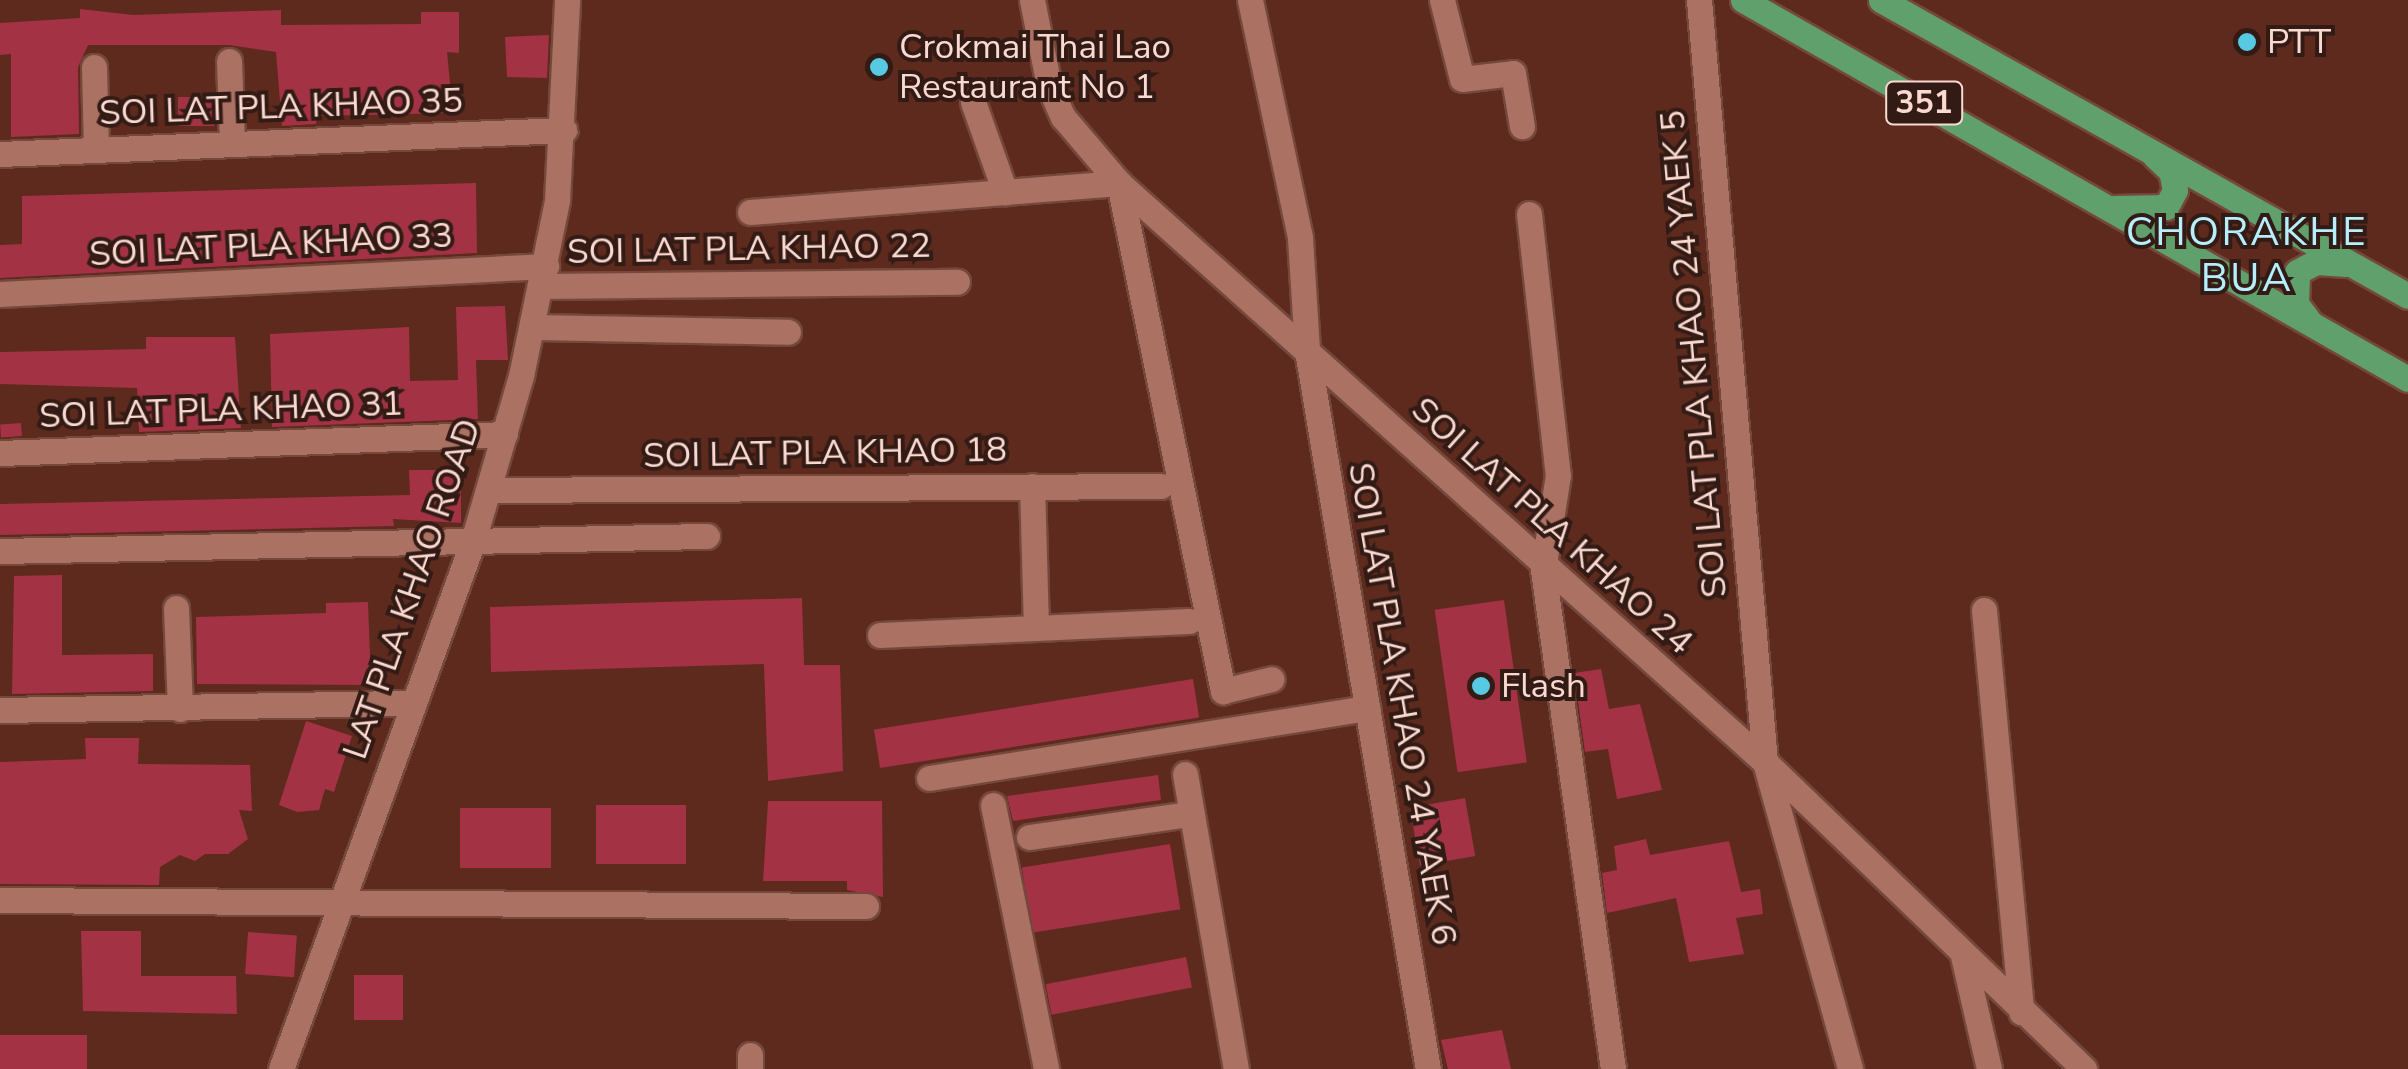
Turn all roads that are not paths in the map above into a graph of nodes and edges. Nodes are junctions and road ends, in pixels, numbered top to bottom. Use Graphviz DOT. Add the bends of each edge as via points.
graph roads {
  1 [pos="567,0"];
  2 [pos="1032,0"];
  3 [pos="1250,0"];
  4 [pos="1442,0"];
  5 [pos="1699,0"];
  6 [pos="1743,0"];
  7 [pos="1880,0"];
  8 [pos="229,60"];
  9 [pos="94,67"];
  10 [pos="973,102"];
  11 [pos="1522,126"];
  12 [pos="564,130"];
  13 [pos="2140,142"];
  14 [pos="232,144"];
  15 [pos="96,150"];
  16 [pos="0,154"];
  17 [pos="1119,183"];
  18 [pos="1005,192"];
  19 [pos="2105,207"];
  20 [pos="750,212"];
  21 [pos="1529,214"];
  22 [pos="2353,264"];
  23 [pos="544,276"];
  24 [pos="957,282"];
  25 [pos="0,294"];
  26 [pos="2408,296"];
  27 [pos="2312,325"];
  28 [pos="534,326"];
  29 [pos="788,332"];
  30 [pos="1307,350"];
  31 [pos="2408,379"];
  32 [pos="505,434"];
  33 [pos="0,453"];
  34 [pos="1032,486"];
  35 [pos="1161,486"];
  36 [pos="489,490"];
  37 [pos="707,536"];
  38 [pos="473,541"];
  39 [pos="0,551"];
  40 [pos="1543,570"];
  41 [pos="176,608"];
  42 [pos="1984,610"];
  43 [pos="1189,621"];
  44 [pos="1036,628"];
  45 [pos="880,635"];
  46 [pos="1272,680"];
  47 [pos="410,704"];
  48 [pos="1367,708"];
  49 [pos="180,709"];
  50 [pos="0,710"];
  51 [pos="1764,762"];
  52 [pos="1185,774"];
  53 [pos="928,778"];
  54 [pos="993,805"];
  55 [pos="1189,814"];
  56 [pos="1028,838"];
  57 [pos="0,900"];
  58 [pos="338,901"];
  59 [pos="866,906"];
  60 [pos="1963,956"];
  61 [pos="2021,1012"];
  62 [pos="2063,1060"];
  63 [pos="281,1069"];
  64 [pos="1046,1069"];
  65 [pos="1236,1069"];
  66 [pos="1428,1069"];
  67 [pos="1612,1069"];
  68 [pos="1850,1069"];
  69 [pos="1989,1069"];
  70 [pos="2084,1069"];
  1 -- 12 [label="street, LAT PLA KHAO ROAD"];
  2 -- 17 [label="street, SOI LAT PLA KHAO 24" via="1049,86 1063,117"];
  3 -- 30 [label="street, SOI LAT PLA KHAO 24 YAEK 6" via="1300,238"];
  4 -- 11 [label="street" via="1462,79 1512,72"];
  5 -- 51 [label="street, SOI LAT PLA KHAO 24 YAEK 5"];
  6 -- 19 [label="main road, 351"];
  7 -- 13 [label="main road, 351"];
  8 -- 14 [label="street"];
  9 -- 15 [label="street"];
  10 -- 18 [label="street"];
  12 -- 14 [label="street, SOI LAT PLA KHAO 35"];
  12 -- 23 [label="street, LAT PLA KHAO ROAD"];
  13 -- 19 [label="main road" via="2171,171 2175,190 2166,207"];
  13 -- 22 [label="main road, 351"];
  14 -- 15 [label="street, SOI LAT PLA KHAO 35"];
  15 -- 16 [label="street, SOI LAT PLA KHAO 35"];
  17 -- 18 [label="street"];
  17 -- 30 [label="street, SOI LAT PLA KHAO 24"];
  17 -- 46 [label="street" via="1223,692"];
  18 -- 20 [label="street"];
  19 -- 27 [label="main road, 351"];
  21 -- 40 [label="street" via="1558,475"];
  22 -- 26 [label="main road, 351"];
  22 -- 27 [label="main road" via="2316,262 2297,272 2296,304"];
  23 -- 24 [label="street, SOI LAT PLA KHAO 22"];
  23 -- 25 [label="street, SOI LAT PLA KHAO 33"];
  23 -- 28 [label="street, LAT PLA KHAO ROAD"];
  27 -- 31 [label="main road, 351"];
  28 -- 29 [label="street"];
  28 -- 32 [label="street, LAT PLA KHAO ROAD"];
  30 -- 40 [label="street, SOI LAT PLA KHAO 24"];
  30 -- 48 [label="street, SOI LAT PLA KHAO 24 YAEK 6"];
  32 -- 33 [label="street, SOI LAT PLA KHAO 31"];
  32 -- 36 [label="street, LAT PLA KHAO ROAD"];
  34 -- 35 [label="street, SOI LAT PLA KHAO 18"];
  34 -- 36 [label="street, SOI LAT PLA KHAO 18"];
  34 -- 44 [label="street"];
  36 -- 38 [label="street, LAT PLA KHAO ROAD"];
  37 -- 38 [label="street"];
  38 -- 39 [label="street"];
  38 -- 47 [label="street, LAT PLA KHAO ROAD"];
  40 -- 51 [label="street, SOI LAT PLA KHAO 24"];
  40 -- 67 [label="street"];
  41 -- 49 [label="street"];
  42 -- 61 [label="street"];
  43 -- 44 [label="street"];
  44 -- 45 [label="street"];
  47 -- 49 [label="street"];
  47 -- 58 [label="street, LAT PLA KHAO ROAD"];
  48 -- 53 [label="street"];
  48 -- 66 [label="street, SOI LAT PLA KHAO 24 YAEK 6"];
  49 -- 50 [label="street"];
  51 -- 60 [label="street, SOI LAT PLA KHAO 24"];
  51 -- 68 [label="street, SOI LAT PLA KHAO 24 YAEK 5"];
  52 -- 55 [label="street"];
  54 -- 64 [label="street"];
  55 -- 56 [label="street"];
  55 -- 65 [label="street"];
  57 -- 58 [label="street"];
  58 -- 59 [label="street"];
  58 -- 63 [label="street, LAT PLA KHAO ROAD"];
  60 -- 61 [label="street, SOI LAT PLA KHAO 24"];
  60 -- 69 [label="street"];
  61 -- 62 [label="street, SOI LAT PLA KHAO 24"];
  62 -- 70 [label="street, SOI LAT PLA KHAO 24"];
}
